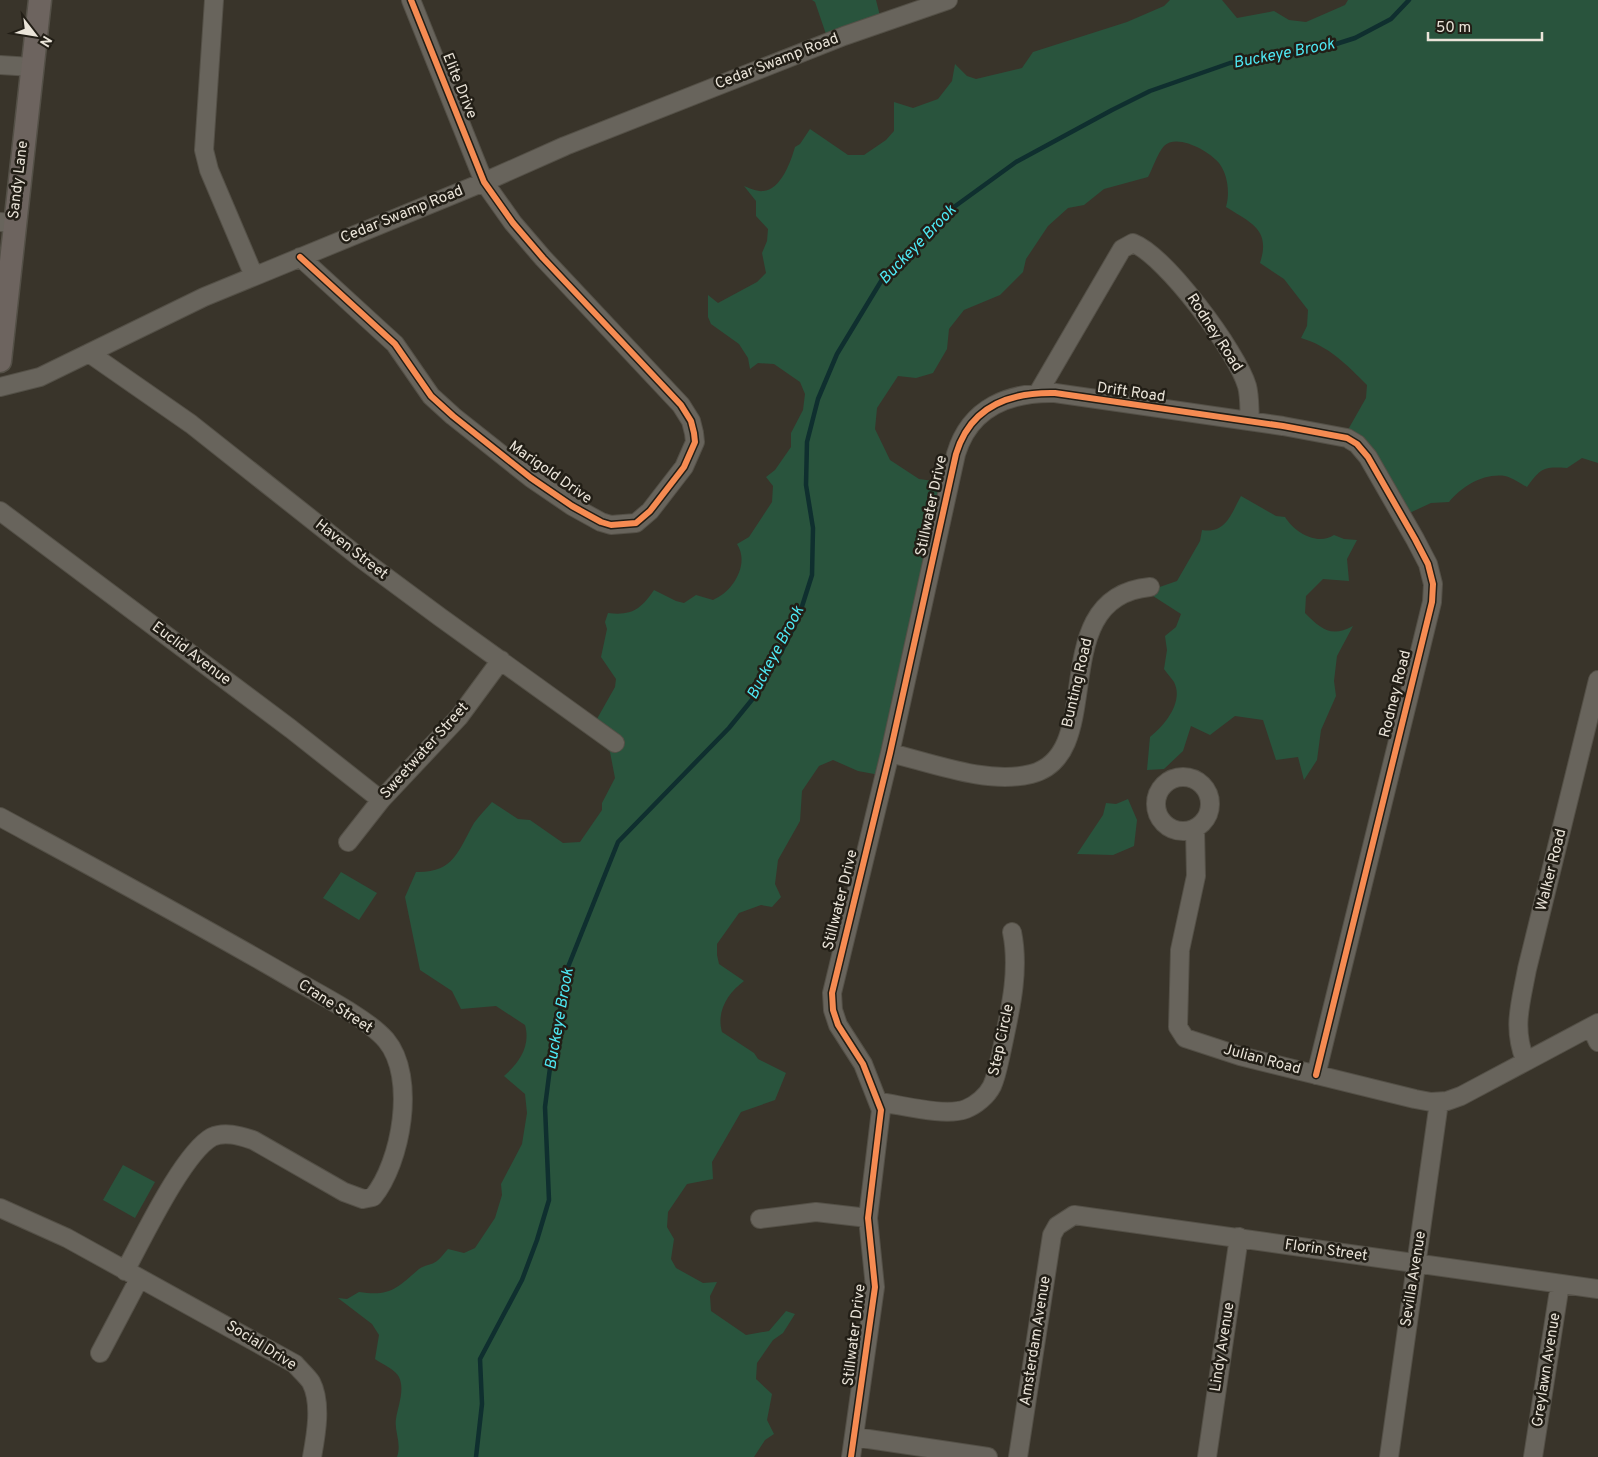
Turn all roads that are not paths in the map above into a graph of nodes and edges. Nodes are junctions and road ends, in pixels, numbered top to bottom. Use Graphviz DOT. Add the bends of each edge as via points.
graph roads {
  1 [pos="40,0"];
  2 [pos="214,0"];
  3 [pos="411,0"];
  4 [pos="948,0"];
  5 [pos="0,65"];
  6 [pos="32,67"];
  7 [pos="484,182"];
  8 [pos="7,222"];
  9 [pos="300,257"];
  10 [pos="254,276"];
  11 [pos="90,353"];
  12 [pos="0,361"];
  13 [pos="0,387"];
  14 [pos="1038,394"];
  15 [pos="1250,421"];
  16 [pos="0,511"];
  17 [pos="1150,587"];
  18 [pos="500,660"];
  19 [pos="1598,680"];
  20 [pos="615,743"];
  21 [pos="890,753"];
  22 [pos="381,800"];
  23 [pos="0,817"];
  24 [pos="1195,829"];
  25 [pos="348,842"];
  26 [pos="1012,932"];
  27 [pos="1596,1031"];
  28 [pos="1525,1060"];
  29 [pos="1316,1074"];
  30 [pos="879,1102"];
  31 [pos="1439,1102"];
  32 [pos="0,1208"];
  33 [pos="868,1218"];
  34 [pos="760,1219"];
  35 [pos="1057,1226"];
  36 [pos="1239,1237"];
  37 [pos="1417,1264"];
  38 [pos="132,1275"];
  39 [pos="1560,1284"];
  40 [pos="1598,1289"];
  41 [pos="100,1353"];
  42 [pos="855,1437"];
  43 [pos="312,1457"];
  44 [pos="851,1457"];
  45 [pos="988,1457"];
  46 [pos="1018,1457"];
  47 [pos="1207,1457"];
  48 [pos="1388,1457"];
  49 [pos="1533,1457"];
  1 -- 6 [label="main road, Sandy Lane"];
  2 -- 10 [label="street" via="204,150 209,170"];
  3 -- 7 [label="street, Elite Drive"];
  4 -- 7 [label="street, Cedar Swamp Road" via="765,66"];
  5 -- 6 [label="street"];
  6 -- 8 [label="main road, Sandy Lane"];
  7 -- 9 [label="street, Cedar Swamp Road"];
  7 -- 9 [label="street, Marigold Drive" via="513,223 649,369 691,421 695,442 684,468 650,511 636,523 611,525 601,522 530,478 430,396 395,344"];
  8 -- 12 [label="main road, Sandy Lane"];
  9 -- 10 [label="street, Cedar Swamp Road"];
  10 -- 11 [label="street, Cedar Swamp Road"];
  11 -- 13 [label="street, Cedar Swamp Road" via="40,377"];
  11 -- 18 [label="street, Haven Street" via="192,424 360,557"];
  14 -- 15 [label="street, Drift Road" via="1055,393"];
  14 -- 15 [label="street, Rodney Road" via="1122,248 1133,243 1151,252 1179,281 1226,348 1247,388"];
  14 -- 21 [label="street, Stillwater Drive" via="1002,401 986,409 968,426 959,444"];
  15 -- 29 [label="street, Rodney Road" via="1341,436 1357,444 1379,474 1415,539 1428,564 1433,584 1432,602"];
  16 -- 22 [label="street, Euclid Avenue"];
  17 -- 21 [label="street, Bunting Road" via="1119,594 1098,613 1087,637 1073,718 1061,752 1050,764 1033,774 997,778"];
  18 -- 20 [label="street, Haven Street"];
  18 -- 22 [label="street, Sweetwater Street" via="459,717"];
  19 -- 28 [label="street, Walker Road" via="1518,1014 1518,1039"];
  21 -- 30 [label="street, Stillwater Drive" via="832,993 838,1025 863,1064"];
  22 -- 25 [label="street, Sweetwater Street"];
  23 -- 38 [label="street, Crane Street" via="341,1007 386,1040 398,1064 403,1088 397,1147 373,1197 363,1199 344,1192 253,1140 238,1135 213,1137 186,1164"];
  24 -- 29 [label="street, Julian Road" via="1196,876 1180,950 1178,1027 1185,1038 1240,1056"];
  26 -- 30 [label="street, Step Circle" via="1016,950 1014,983 991,1088 983,1098 966,1109 953,1111"];
  27 -- 28 [label="street, Julian Road"];
  28 -- 31 [label="street, Julian Road" via="1461,1096"];
  29 -- 31 [label="street, Julian Road"];
  30 -- 33 [label="street, Stillwater Drive" via="880,1130"];
  31 -- 37 [label="street, Sevilla Avenue"];
  32 -- 38 [label="street, Social Drive" via="67,1238"];
  33 -- 34 [label="street" via="816,1212"];
  33 -- 42 [label="street, Stillwater Drive" via="875,1287"];
  35 -- 36 [label="street, Florin Street" via="1079,1215"];
  35 -- 46 [label="street, Amsterdam Avenue" via="1052,1235"];
  36 -- 37 [label="street, Florin Street"];
  36 -- 47 [label="street, Lindy Avenue"];
  37 -- 39 [label="street, Florin Street"];
  37 -- 48 [label="street, Sevilla Avenue"];
  38 -- 41 [label="street"];
  38 -- 43 [label="street, Social Drive" via="296,1364 311,1383 316,1400"];
  39 -- 40 [label="street, Florin Street"];
  39 -- 49 [label="street, Greylawn Avenue"];
  42 -- 44 [label="street, Stillwater Drive"];
  42 -- 45 [label="street"];
}
